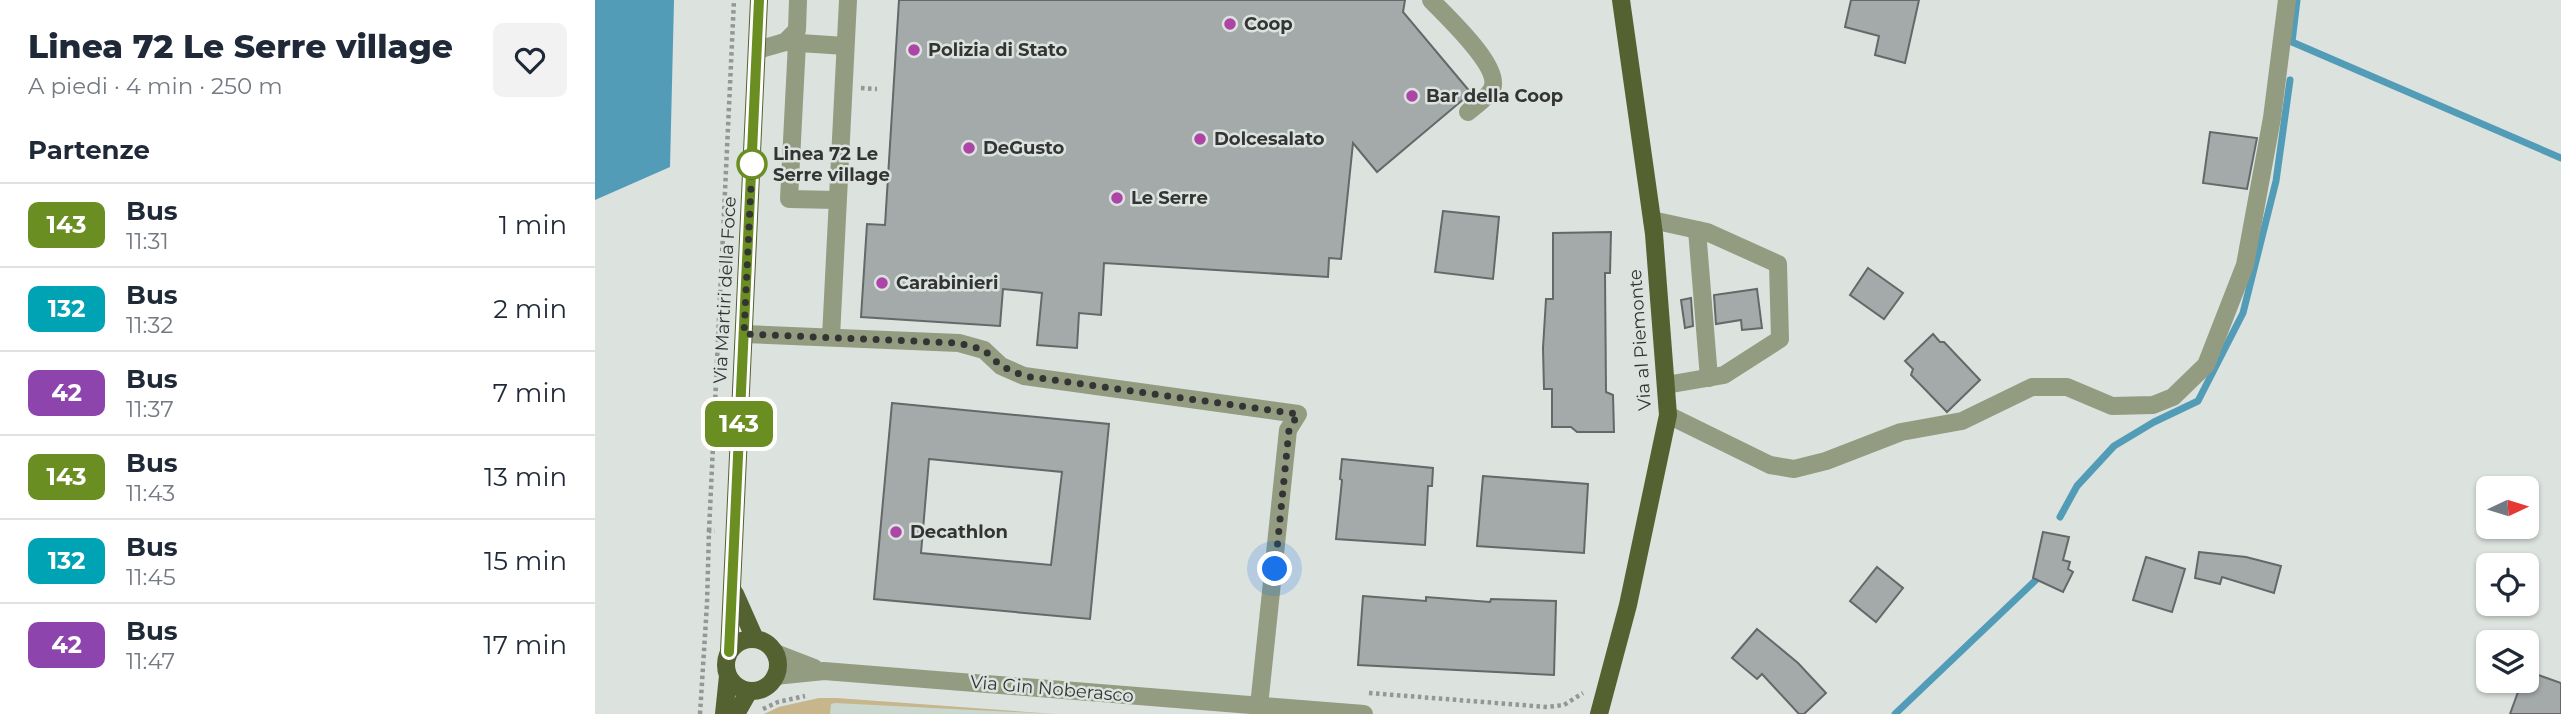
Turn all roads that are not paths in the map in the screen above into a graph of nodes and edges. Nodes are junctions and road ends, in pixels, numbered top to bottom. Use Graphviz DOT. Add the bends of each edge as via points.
graph roads {
  1 [pos="759,0"];
  2 [pos="799,0"];
  3 [pos="848,0"];
  4 [pos="1431,0"];
  5 [pos="1621,0"];
  6 [pos="2287,0"];
  7 [pos="793,39"];
  8 [pos="845,46"];
  9 [pos="757,50"];
  10 [pos="1468,112"];
  11 [pos="837,200"];
  12 [pos="1652,220"];
  13 [pos="1697,230"];
  14 [pos="744,334"];
  15 [pos="831,337"];
  16 [pos="1709,378"];
  17 [pos="1666,386"];
  18 [pos="1668,415"];
  19 [pos="732,582"];
  20 [pos="755,639"];
  21 [pos="729,652"];
  22 [pos="775,653"];
  23 [pos="824,671"];
  24 [pos="728,676"];
  25 [pos="775,676"];
  26 [pos="749,691"];
  27 [pos="1259,706"];
  28 [pos="723,714"];
  29 [pos="736,714"];
  30 [pos="1364,714"];
  31 [pos="1599,714"];
  1 -- 9 [label="main road, Via Martiri della Foce"];
  2 -- 7 [label="street"];
  3 -- 8 [label="street"];
  4 -- 10 [label="street" via="1488,62 1494,79 1492,90"];
  5 -- 12 [label="main road, Via al Piemonte"];
  6 -- 18 [label="street" via="2270,132 2245,265 2206,365 2172,397 2153,405 2112,406 2067,387 2032,387 1962,421 1901,432 1794,469 1770,465"];
  7 -- 8 [label="street"];
  7 -- 9 [label="street"];
  7 -- 11 [label="street" via="789,199"];
  8 -- 11 [label="street"];
  9 -- 14 [label="main road, Via Martiri della Foce"];
  11 -- 15 [label="street"];
  12 -- 13 [label="street"];
  12 -- 17 [label="main road, Via al Piemonte"];
  13 -- 16 [label="street"];
  13 -- 16 [label="street" via="1778,264 1780,339 1724,375"];
  14 -- 15 [label="street"];
  14 -- 19 [label="main road, Via Martiri della Foce"];
  15 -- 27 [label="street" via="959,343 984,350 1001,366 1024,376 1298,414 1289,430"];
  16 -- 17 [label="street"];
  17 -- 18 [label="main road, Via al Piemonte"];
  18 -- 31 [label="main road, Via al Piemonte" via="1635,578"];
  19 -- 20 [label="main road, Via Martiri della Foce"];
  19 -- 21 [label="main road, Via Martiri della Foce"];
  20 -- 21 [label="main road" via="740,642"];
  20 -- 22 [label="main road"];
  21 -- 24 [label="main road"];
  22 -- 23 [label="street, Via Gin Noberasco"];
  22 -- 25 [label="main road"];
  23 -- 25 [label="street, Via Gin Noberasco"];
  23 -- 27 [label="street, Via Gin Noberasco"];
  24 -- 26 [label="main road" via="734,685"];
  24 -- 28 [label="main road"];
  25 -- 26 [label="main road" via="766,687"];
  26 -- 29 [label="main road"];
  27 -- 30 [label="street, Via Gin Noberasco"];
}
